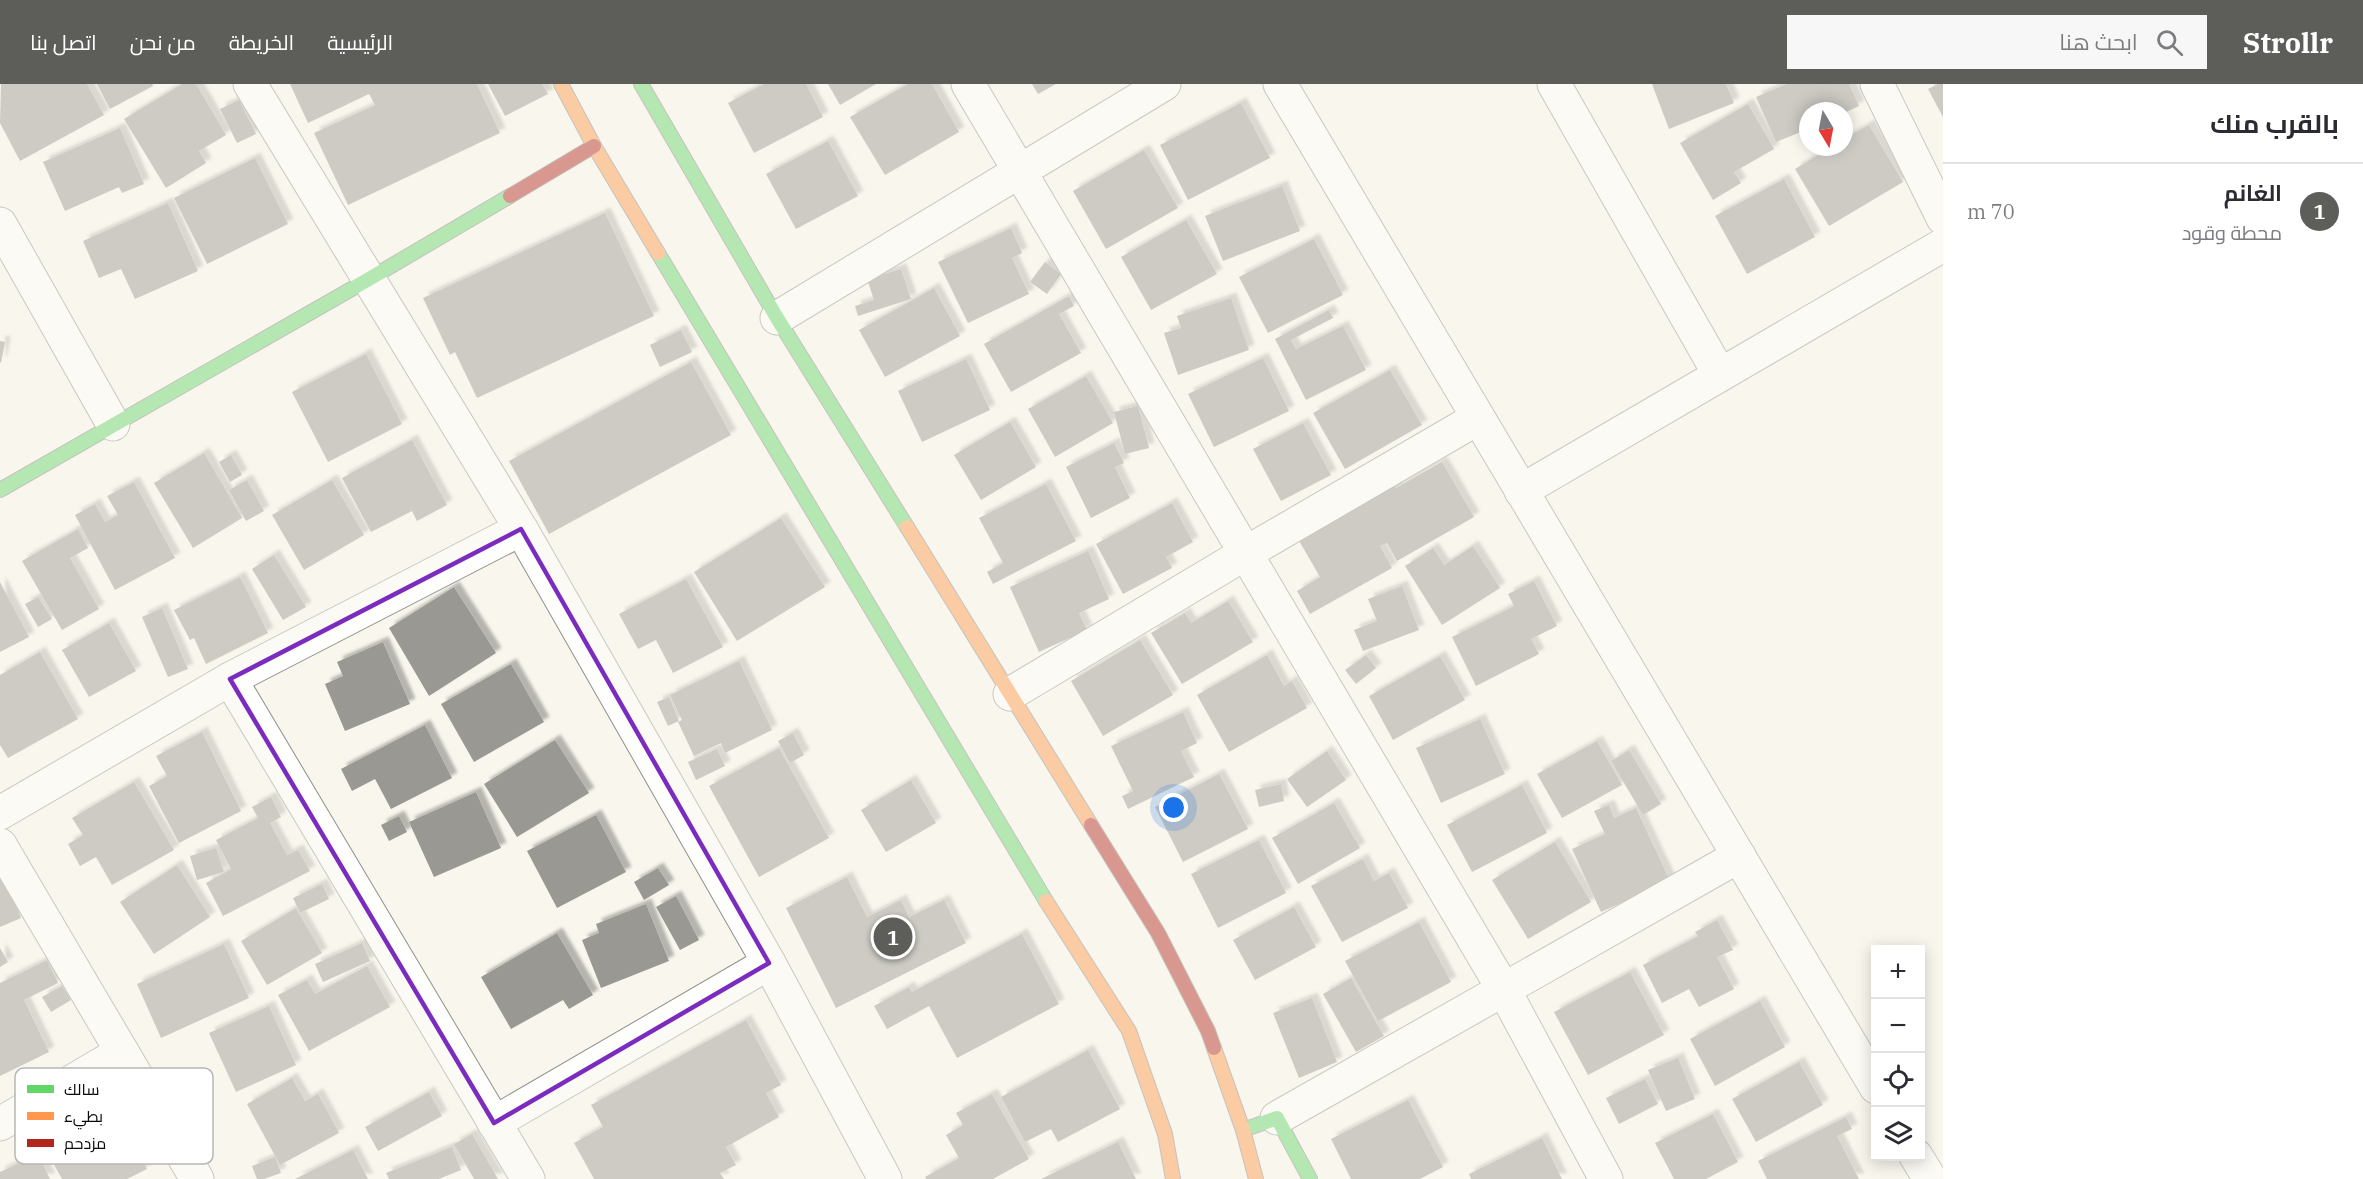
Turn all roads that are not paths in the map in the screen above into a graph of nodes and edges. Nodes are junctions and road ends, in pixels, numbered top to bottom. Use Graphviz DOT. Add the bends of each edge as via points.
graph roads {
  1 [pos="250,84"];
  2 [pos="561,84"];
  3 [pos="641,84"];
  4 [pos="968,84"];
  5 [pos="1164,84"];
  6 [pos="1280,84"];
  7 [pos="1554,84"];
  8 [pos="1877,84"];
  9 [pos="594,146"];
  10 [pos="1020,171"];
  11 [pos="1943,219"];
  12 [pos="0,224"];
  13 [pos="1943,245"];
  14 [pos="369,279"];
  15 [pos="777,318"];
  16 [pos="1720,375"];
  17 [pos="1478,418"];
  18 [pos="113,424"];
  19 [pos="0,490"];
  20 [pos="1521,491"];
  21 [pos="521,529"];
  22 [pos="1246,553"];
  23 [pos="230,679"];
  24 [pos="1010,694"];
  25 [pos="0,813"];
  26 [pos="0,845"];
  27 [pos="1739,856"];
  28 [pos="769,963"];
  29 [pos="1504,990"];
  30 [pos="122,1052"];
  31 [pos="95,1068"];
  32 [pos="131,1068"];
  33 [pos="1871,1080"];
  34 [pos="15,1115"];
  35 [pos="1277,1118"];
  36 [pos="494,1123"];
  37 [pos="0,1124"];
  38 [pos="1243,1130"];
  39 [pos="188,1164"];
  40 [pos="197,1179"];
  41 [pos="528,1179"];
  42 [pos="885,1179"];
  43 [pos="1173,1179"];
  44 [pos="1256,1179"];
  45 [pos="1310,1179"];
  46 [pos="1606,1179"];
  1 -- 14 [label="street"];
  2 -- 9 [label="street"];
  3 -- 15 [label="street"];
  4 -- 10 [label="street"];
  5 -- 10 [label="street"];
  6 -- 17 [label="street"];
  7 -- 16 [label="street"];
  8 -- 11 [label="street"];
  9 -- 14 [label="street"];
  9 -- 43 [label="street" via="1053,913 1129,1031 1165,1134"];
  10 -- 15 [label="street"];
  10 -- 22 [label="street"];
  12 -- 18 [label="street"];
  13 -- 16 [label="street"];
  14 -- 18 [label="street"];
  14 -- 21 [label="street"];
  15 -- 24 [label="street"];
  16 -- 20 [label="street"];
  17 -- 20 [label="street"];
  17 -- 22 [label="street"];
  18 -- 19 [label="street"];
  20 -- 27 [label="street"];
  21 -- 23 [label="street"];
  21 -- 28 [label="street"];
  22 -- 24 [label="street"];
  22 -- 29 [label="street"];
  23 -- 25 [label="street"];
  23 -- 36 [label="street"];
  24 -- 38 [label="street" via="1158,933 1208,1031"];
  26 -- 30 [label="street"];
  27 -- 29 [label="street"];
  27 -- 33 [label="street"];
  28 -- 36 [label="street"];
  28 -- 42 [label="street"];
  29 -- 35 [label="street"];
  29 -- 46 [label="street"];
  30 -- 31 [label="street"];
  30 -- 32 [label="street"];
  34 -- 37 [label="street"];
  35 -- 38 [label="street"];
  35 -- 45 [label="street"];
  36 -- 41 [label="street"];
  38 -- 44 [label="street"];
  39 -- 40 [label="street"];
}
